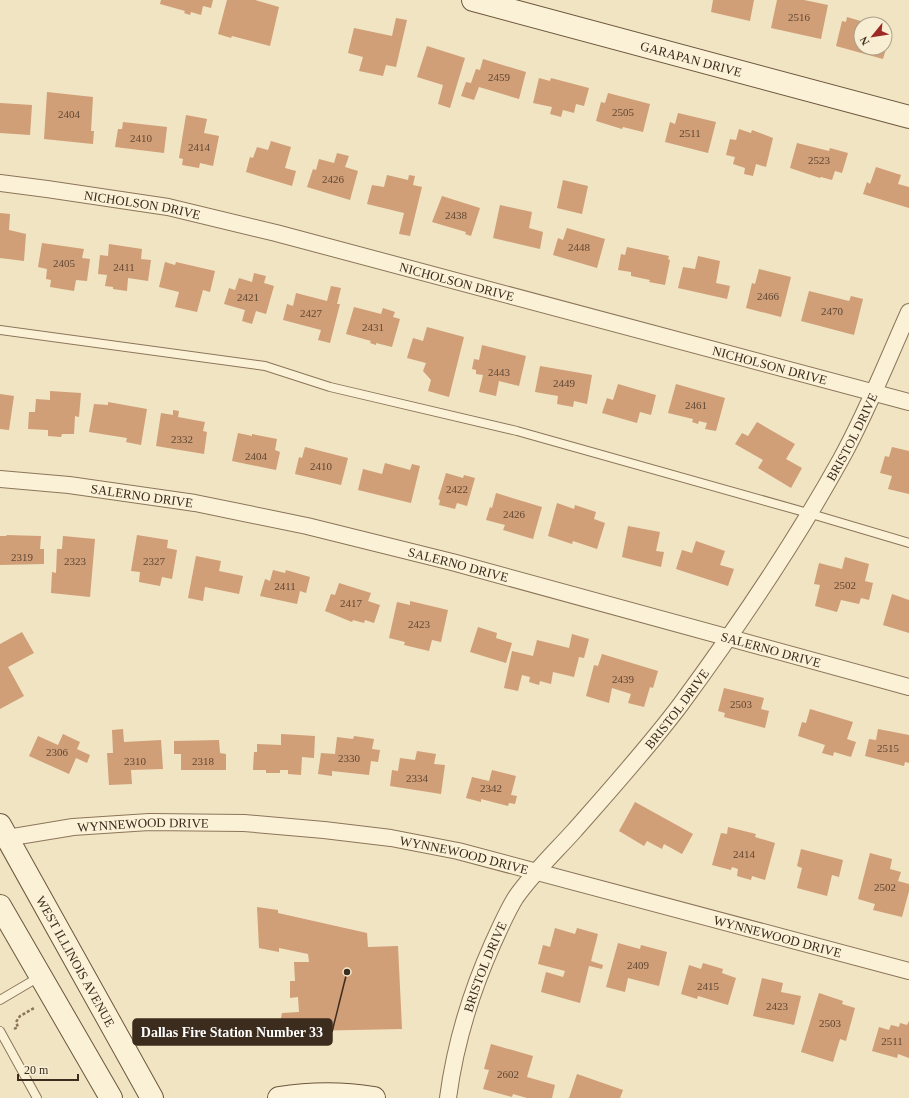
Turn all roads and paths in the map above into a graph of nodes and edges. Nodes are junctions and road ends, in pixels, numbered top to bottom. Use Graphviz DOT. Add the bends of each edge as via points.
graph roads {
  1 [pos="473,0"];
  2 [pos="909,117"];
  3 [pos="0,183"];
  4 [pos="909,312"];
  5 [pos="0,330"];
  6 [pos="874,393"];
  7 [pos="909,402"];
  8 [pos="0,479"];
  9 [pos="808,513"];
  10 [pos="909,543"];
  11 [pos="728,638"];
  12 [pos="909,687"];
  13 [pos="3,834"];
  14 [pos="536,871"];
  15 [pos="0,906"];
  16 [pos="909,971"];
  17 [pos="40,976"];
  18 [pos="0,1000"];
  19 [pos="34,1008"];
  20 [pos="0,1031"];
  21 [pos="11,1031"];
  22 [pos="37,1098"];
  23 [pos="110,1098"];
  24 [pos="152,1098"];
  25 [pos="279,1098"];
  26 [pos="374,1098"];
  27 [pos="448,1098"];
  1 -- 2 [label="main road, GARAPAN DRIVE"];
  3 -- 6 [label="street, NICHOLSON DRIVE" via="168,207 283,235"];
  4 -- 6 [label="street, BRISTOL DRIVE"];
  5 -- 9 [label="lane" via="265,366 330,387 517,431"];
  6 -- 7 [label="street, NICHOLSON DRIVE"];
  6 -- 9 [label="street, BRISTOL DRIVE" via="841,458"];
  8 -- 11 [label="street, SALERNO DRIVE" via="69,485 195,503 307,526 452,562"];
  9 -- 10 [label="lane"];
  9 -- 11 [label="street, BRISTOL DRIVE" via="776,568"];
  11 -- 12 [label="street, SALERNO DRIVE"];
  11 -- 14 [label="street, BRISTOL DRIVE" via="635,763"];
  13 -- 14 [label="street, WYNNEWOOD DRIVE" via="149,822 244,823 391,838 458,851"];
  13 -- 24 [label="main road, WEST ILLINOIS AVENUE"];
  14 -- 16 [label="street, WYNNEWOOD DRIVE"];
  14 -- 27 [label="street, BRISTOL DRIVE" via="515,898 484,964 467,1010"];
  15 -- 17 [label="main road"];
  17 -- 18 [label="lane"];
  17 -- 23 [label="main road"];
  19 -- 21 [label="path" via="17,1019 18,1027"];
  20 -- 22 [label="lane"];
  25 -- 26 [label="main road" via="354,1094"];
}
